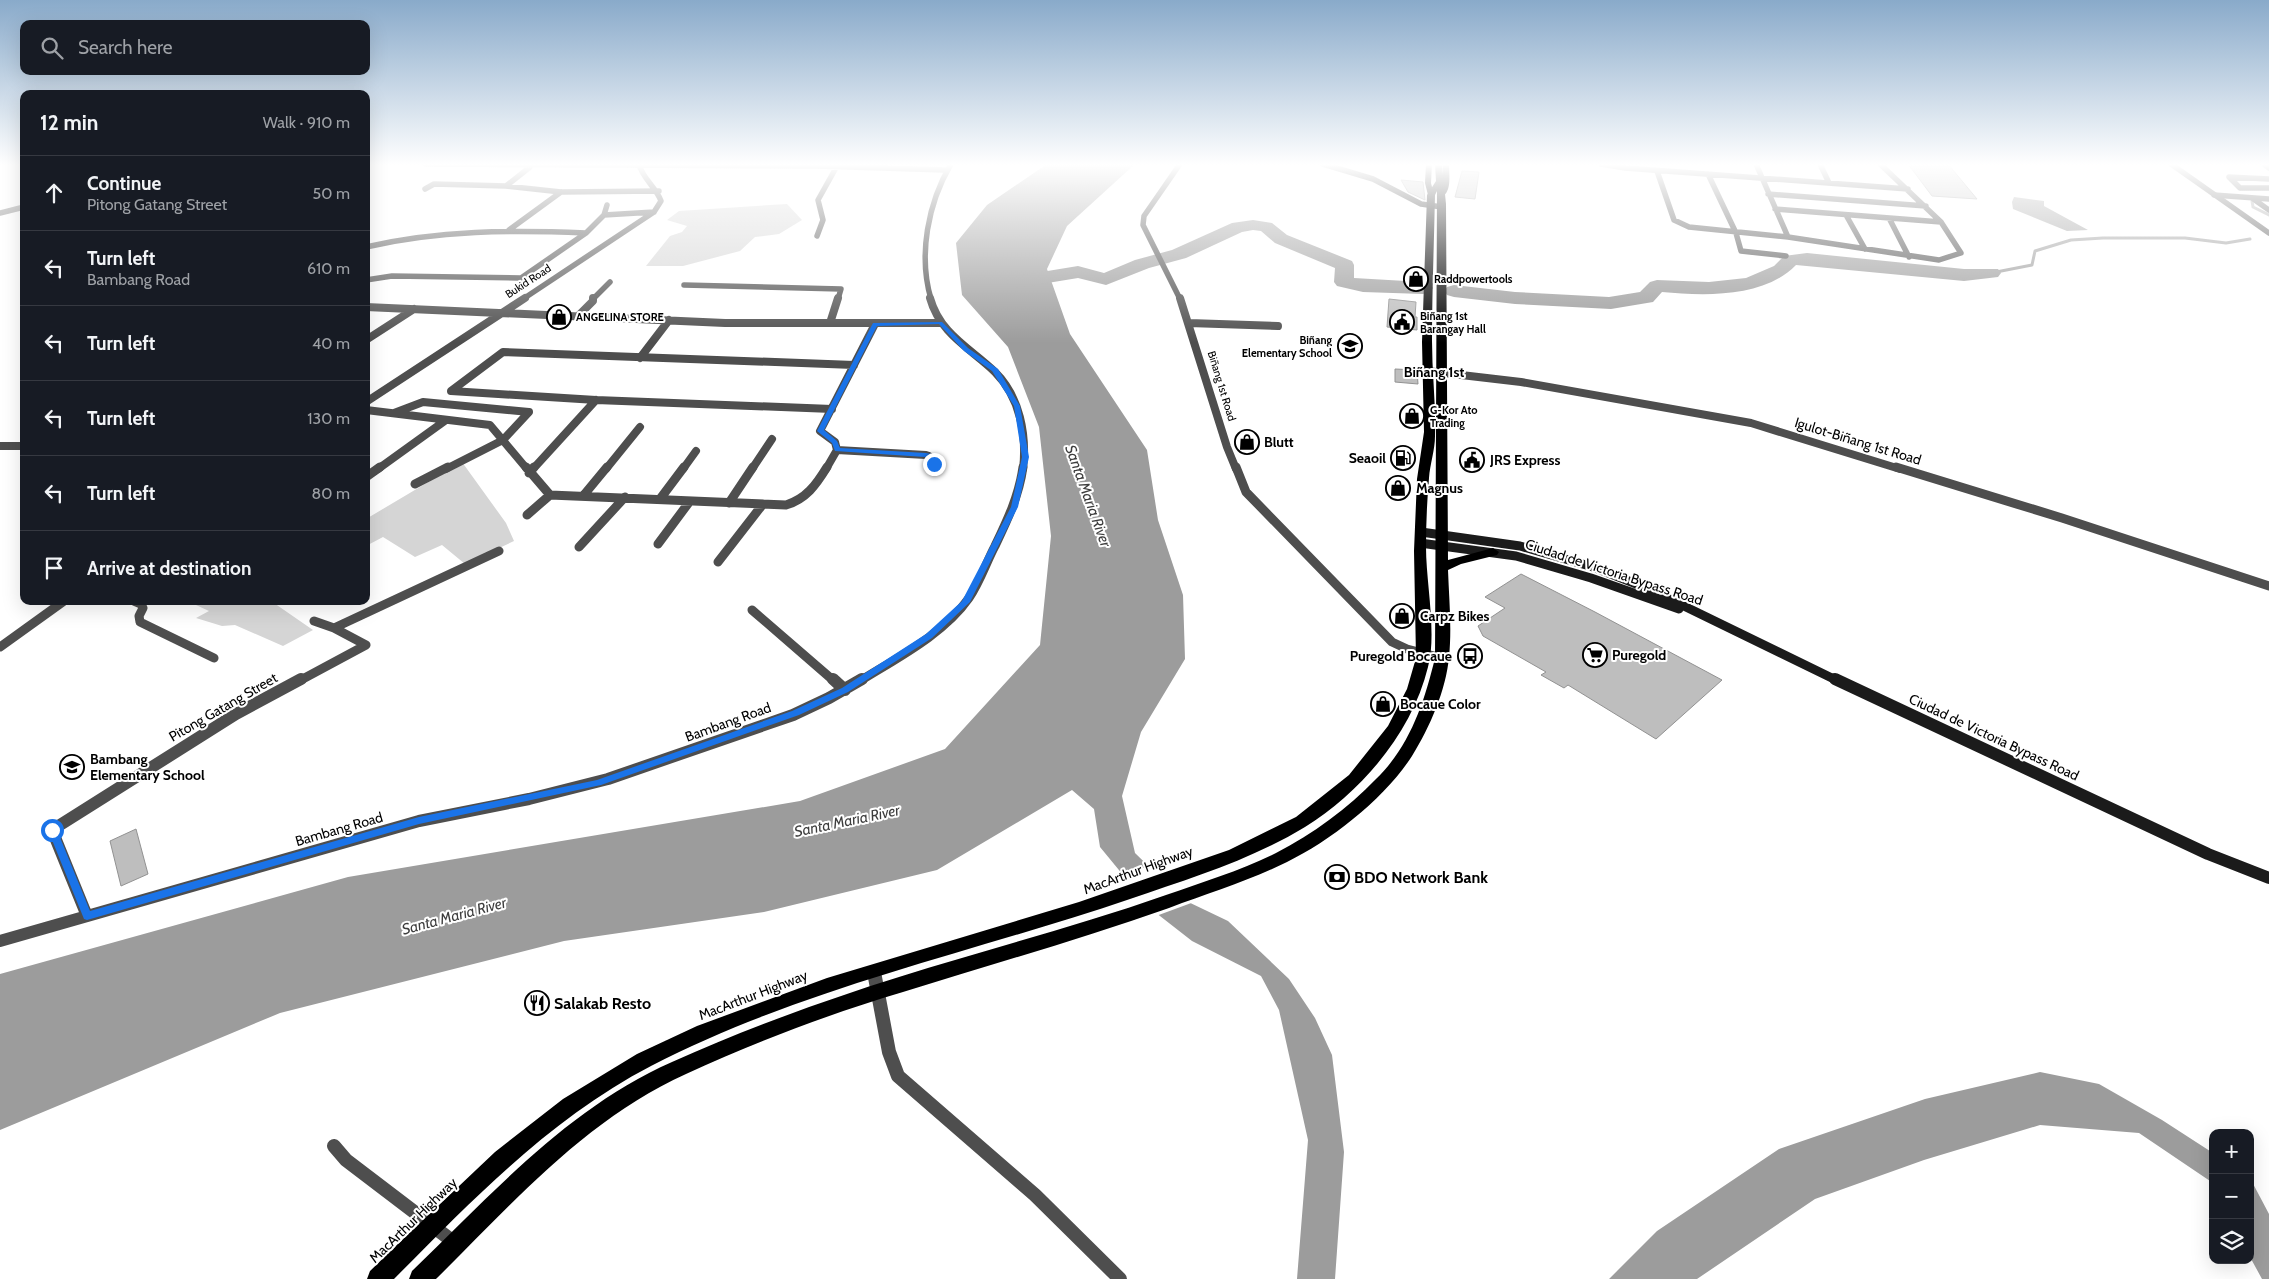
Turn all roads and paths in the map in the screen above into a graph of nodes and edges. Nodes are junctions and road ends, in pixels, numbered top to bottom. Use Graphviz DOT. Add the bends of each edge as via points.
graph roads {
  1 [pos="517,224"];
  2 [pos="595,224"];
  3 [pos="637,224"];
  4 [pos="822,224"];
  5 [pos="929,224"];
  6 [pos="1143,224"];
  7 [pos="1435,224"];
  8 [pos="1438,224"];
  9 [pos="1682,224"];
  10 [pos="1732,224"];
  11 [pos="1782,224"];
  12 [pos="1851,224"];
  13 [pos="1891,224"];
  14 [pos="1942,224"];
  15 [pos="2256,224"];
  16 [pos="508,230"];
  17 [pos="586,233"];
  18 [pos="1736,233"];
  19 [pos="2269,233"];
  20 [pos="817,236"];
  21 [pos="1788,237"];
  22 [pos="370,246"];
  23 [pos="1865,249"];
  24 [pos="1786,256"];
  25 [pos="1909,257"];
  26 [pos="370,279"];
  27 [pos="610,282"];
  28 [pos="684,285"];
  29 [pos="370,307"];
  30 [pos="414,309"];
  31 [pos="504,314"];
  32 [pos="578,316"];
  33 [pos="669,320"];
  34 [pos="830,323"];
  35 [pos="940,323"];
  36 [pos="1189,323"];
  37 [pos="875,324"];
  38 [pos="1278,326"];
  39 [pos="370,337"];
  40 [pos="640,358"];
  41 [pos="854,365"];
  42 [pos="1427,371"];
  43 [pos="1442,372"];
  44 [pos="493,394"];
  45 [pos="370,399"];
  46 [pos="596,400"];
  47 [pos="478,407"];
  48 [pos="832,409"];
  49 [pos="371,410"];
  50 [pos="393,414"];
  51 [pos="446,420"];
  52 [pos="640,427"];
  53 [pos="772,439"];
  54 [pos="502,440"];
  55 [pos="0,446"];
  56 [pos="20,446"];
  57 [pos="837,450"];
  58 [pos="696,452"];
  59 [pos="940,464"];
  60 [pos="529,473"];
  61 [pos="370,474"];
  62 [pos="415,484"];
  63 [pos="550,495"];
  64 [pos="583,496"];
  65 [pos="624,497"];
  66 [pos="660,499"];
  67 [pos="690,500"];
  68 [pos="729,503"];
  69 [pos="763,504"];
  70 [pos="527,515"];
  71 [pos="1421,537"];
  72 [pos="1442,539"];
  73 [pos="658,544"];
  74 [pos="579,547"];
  75 [pos="499,551"];
  76 [pos="1493,552"];
  77 [pos="718,562"];
  78 [pos="1441,569"];
  79 [pos="2269,586"];
  80 [pos="58,605"];
  81 [pos="142,605"];
  82 [pos="752,610"];
  83 [pos="1709,618"];
  84 [pos="314,621"];
  85 [pos="334,628"];
  86 [pos="0,647"];
  87 [pos="1424,654"];
  88 [pos="214,658"];
  89 [pos="1442,658"];
  90 [pos="845,690"];
  91 [pos="2269,878"];
  92 [pos="87,916"];
  93 [pos="0,941"];
  94 [pos="874,972"];
  95 [pos="879,992"];
  96 [pos="334,1146"];
  97 [pos="433,1224"];
  98 [pos="455,1243"];
  99 [pos="378,1279"];
  100 [pos="420,1279"];
  101 [pos="1120,1279"];
  1 -- 16 [label="street"];
  2 -- 17 [label="street"];
  3 -- 31 [label="street, Bukid Road"];
  4 -- 20 [label="street"];
  5 -- 35 [label="street, Bambang Road" via="928,282"];
  6 -- 36 [label="street, Biñang 1st Road" via="1177,290"];
  7 -- 42 [label="highway, MacArthur Highway"];
  8 -- 43 [label="highway, MacArthur Highway"];
  9 -- 18 [label="street"];
  10 -- 18 [label="street"];
  11 -- 21 [label="street"];
  12 -- 23 [label="street"];
  13 -- 25 [label="street"];
  14 -- 25 [label="street" via="1961,253 1939,260"];
  15 -- 19 [label="street"];
  16 -- 17 [label="street"];
  16 -- 22 [label="street" via="435,233"];
  17 -- 26 [label="street" via="521,278 392,276"];
  18 -- 21 [label="street"];
  18 -- 24 [label="street" via="1741,251"];
  21 -- 23 [label="street"];
  23 -- 25 [label="street"];
  27 -- 32 [label="street"];
  28 -- 34 [label="street" via="841,289"];
  29 -- 30 [label="street"];
  30 -- 31 [label="street"];
  30 -- 39 [label="street"];
  31 -- 32 [label="street"];
  31 -- 45 [label="street, Bukid Road"];
  32 -- 33 [label="street"];
  33 -- 34 [label="street"];
  33 -- 40 [label="street"];
  34 -- 37 [label="street"];
  35 -- 37 [label="street"];
  35 -- 90 [label="street, Bambang Road" via="966,350 995,369 1017,406 1026,457 1014,507 966,602 929,636"];
  36 -- 38 [label="street"];
  36 -- 87 [label="street, Biñang 1st Road" via="1227,447 1246,492 1392,642"];
  37 -- 41 [label="street"];
  40 -- 41 [label="street"];
  40 -- 44 [label="street" via="504,352 451,391"];
  41 -- 48 [label="street"];
  42 -- 43 [label="street, Igulot-Biñang 1st Road"];
  42 -- 71 [label="highway, MacArthur Highway" via="1430,450 1424,469"];
  43 -- 72 [label="highway, MacArthur Highway"];
  43 -- 79 [label="street, Igulot-Biñang 1st Road" via="1521,382 1751,424 2062,518"];
  44 -- 46 [label="street"];
  44 -- 47 [label="street"];
  46 -- 48 [label="street"];
  46 -- 60 [label="street"];
  47 -- 50 [label="street" via="423,402"];
  47 -- 54 [label="street" via="529,412"];
  48 -- 57 [label="street" via="820,431 835,442"];
  49 -- 50 [label="street"];
  50 -- 51 [label="street"];
  51 -- 54 [label="street" via="490,425"];
  51 -- 61 [label="street"];
  52 -- 64 [label="street"];
  53 -- 68 [label="street"];
  54 -- 60 [label="street"];
  54 -- 62 [label="street"];
  55 -- 56 [label="street"];
  57 -- 59 [label="street" via="926,455 931,463"];
  57 -- 69 [label="street" via="812,489 800,500 786,505"];
  58 -- 66 [label="street"];
  60 -- 63 [label="street"];
  63 -- 64 [label="street"];
  63 -- 70 [label="street"];
  64 -- 65 [label="street"];
  65 -- 66 [label="street"];
  65 -- 74 [label="street"];
  66 -- 67 [label="street"];
  67 -- 68 [label="street"];
  67 -- 73 [label="street"];
  68 -- 69 [label="street"];
  69 -- 77 [label="street"];
  71 -- 72 [label="main road, Ciudad de Victoria Bypass Road"];
  71 -- 87 [label="highway, MacArthur Highway"];
  72 -- 76 [label="main road, Ciudad de Victoria Bypass Road"];
  72 -- 78 [label="highway, MacArthur Highway"];
  72 -- 83 [label="main road, Ciudad de Victoria Bypass Road" via="1520,546 1593,567"];
  75 -- 85 [label="street"];
  76 -- 78 [label="highway" via="1457,561"];
  76 -- 83 [label="main road, Ciudad de Victoria Bypass Road" via="1591,578"];
  78 -- 89 [label="highway, MacArthur Highway"];
  80 -- 86 [label="street"];
  81 -- 88 [label="street" via="138,616 140,622"];
  82 -- 90 [label="street"];
  83 -- 91 [label="main road, Ciudad de Victoria Bypass Road" via="2208,854"];
  84 -- 85 [label="street, Pitong Gatang Street"];
  85 -- 92 [label="street, Pitong Gatang Street" via="366,645 236,714 52,830"];
  87 -- 89 [label="street, Biñang 1st Road"];
  87 -- 94 [label="highway, MacArthur Highway" via="1400,718 1383,747 1361,773 1294,827 1223,860 1091,906"];
  89 -- 95 [label="highway, MacArthur Highway" via="1431,702 1421,725 1406,753 1383,782 1333,825 1284,857 1101,925"];
  90 -- 92 [label="street, Bambang Road" via="796,713 598,783 419,821"];
  92 -- 93 [label="street, Bambang Road"];
  94 -- 95 [label="street"];
  94 -- 97 [label="highway, MacArthur Highway" via="754,1012 698,1035 589,1090 537,1130"];
  95 -- 98 [label="highway, MacArthur Highway" via="725,1047 676,1069 606,1108 552,1150"];
  95 -- 101 [label="street" via="888,1052 898,1076 1034,1195"];
  96 -- 97 [label="street" via="346,1160"];
  97 -- 98 [label="street"];
  97 -- 99 [label="highway, MacArthur Highway"];
  98 -- 100 [label="highway, MacArthur Highway"];
}
